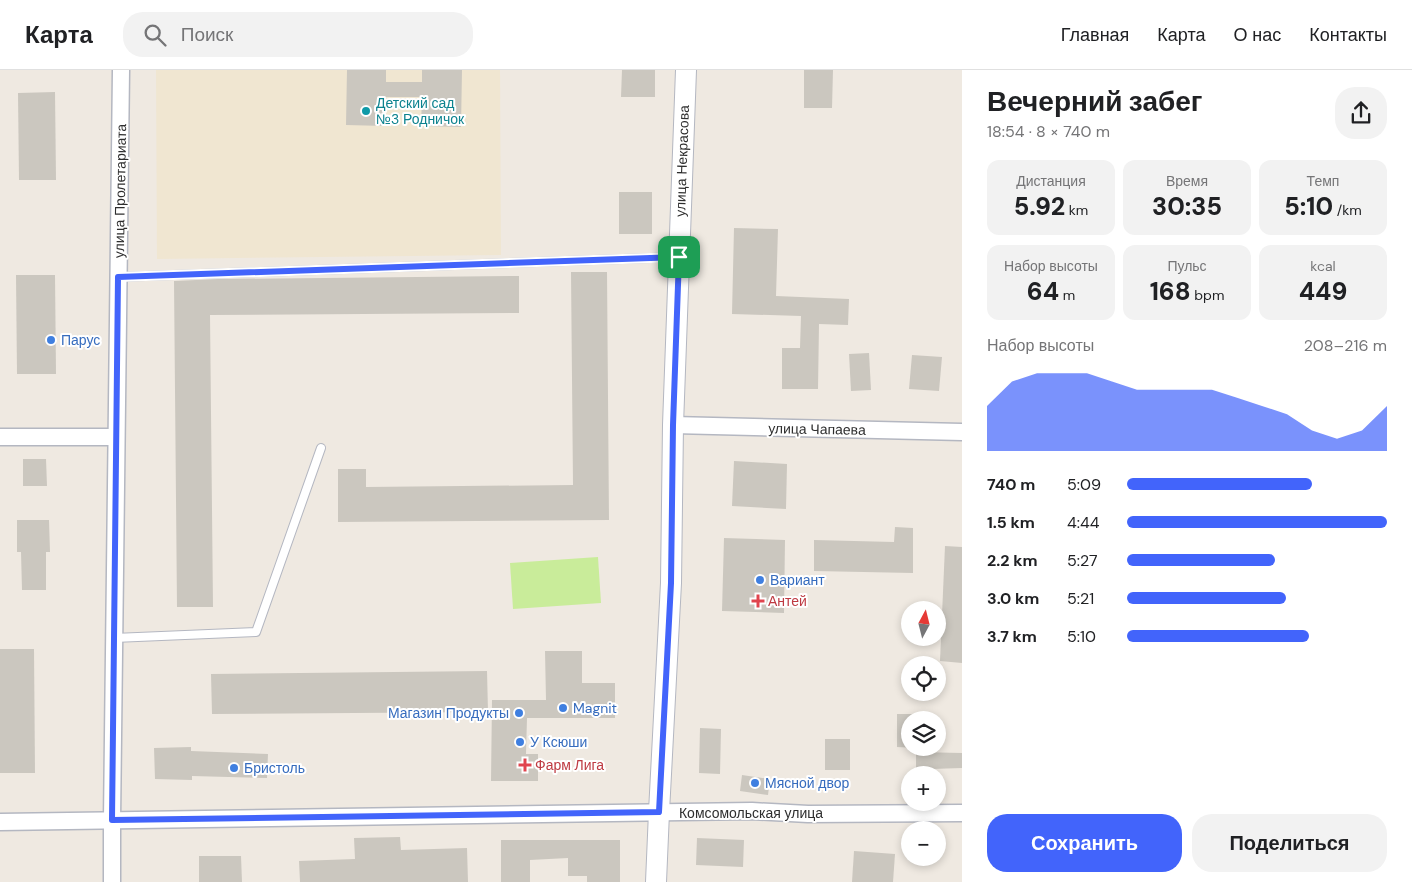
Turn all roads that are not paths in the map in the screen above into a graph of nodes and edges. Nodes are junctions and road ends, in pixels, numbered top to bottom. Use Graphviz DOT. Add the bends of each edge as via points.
graph roads {
  1 [pos="121,70"];
  2 [pos="686,70"];
  3 [pos="679,257"];
  4 [pos="118,277"];
  5 [pos="673,425"];
  6 [pos="962,432"];
  7 [pos="0,437"];
  8 [pos="116,437"];
  9 [pos="321,448"];
  10 [pos="114,638"];
  11 [pos="659,812"];
  12 [pos="962,813"];
  13 [pos="112,820"];
  14 [pos="0,822"];
  15 [pos="112,882"];
  16 [pos="656,882"];
  1 -- 4 [label="street, улица Пролетариата"];
  2 -- 3 [label="street, улица Некрасова"];
  3 -- 4 [label="lane"];
  3 -- 5 [label="street, улица Некрасова"];
  4 -- 8 [label="street, улица Пролетариата"];
  5 -- 6 [label="street, улица Чапаева"];
  5 -- 11 [label="street, улица Некрасова" via="671,583"];
  7 -- 8 [label="street"];
  8 -- 10 [label="street, улица Пролетариата"];
  9 -- 10 [label="lane" via="256,632"];
  10 -- 13 [label="street, улица Пролетариата"];
  11 -- 12 [label="street, Комсомольская улица"];
  11 -- 13 [label="street, Комсомольская улица"];
  11 -- 16 [label="street, улица Некрасова"];
  13 -- 14 [label="street, Комсомольская улица"];
  13 -- 15 [label="street, улица Пролетариата"];
}
